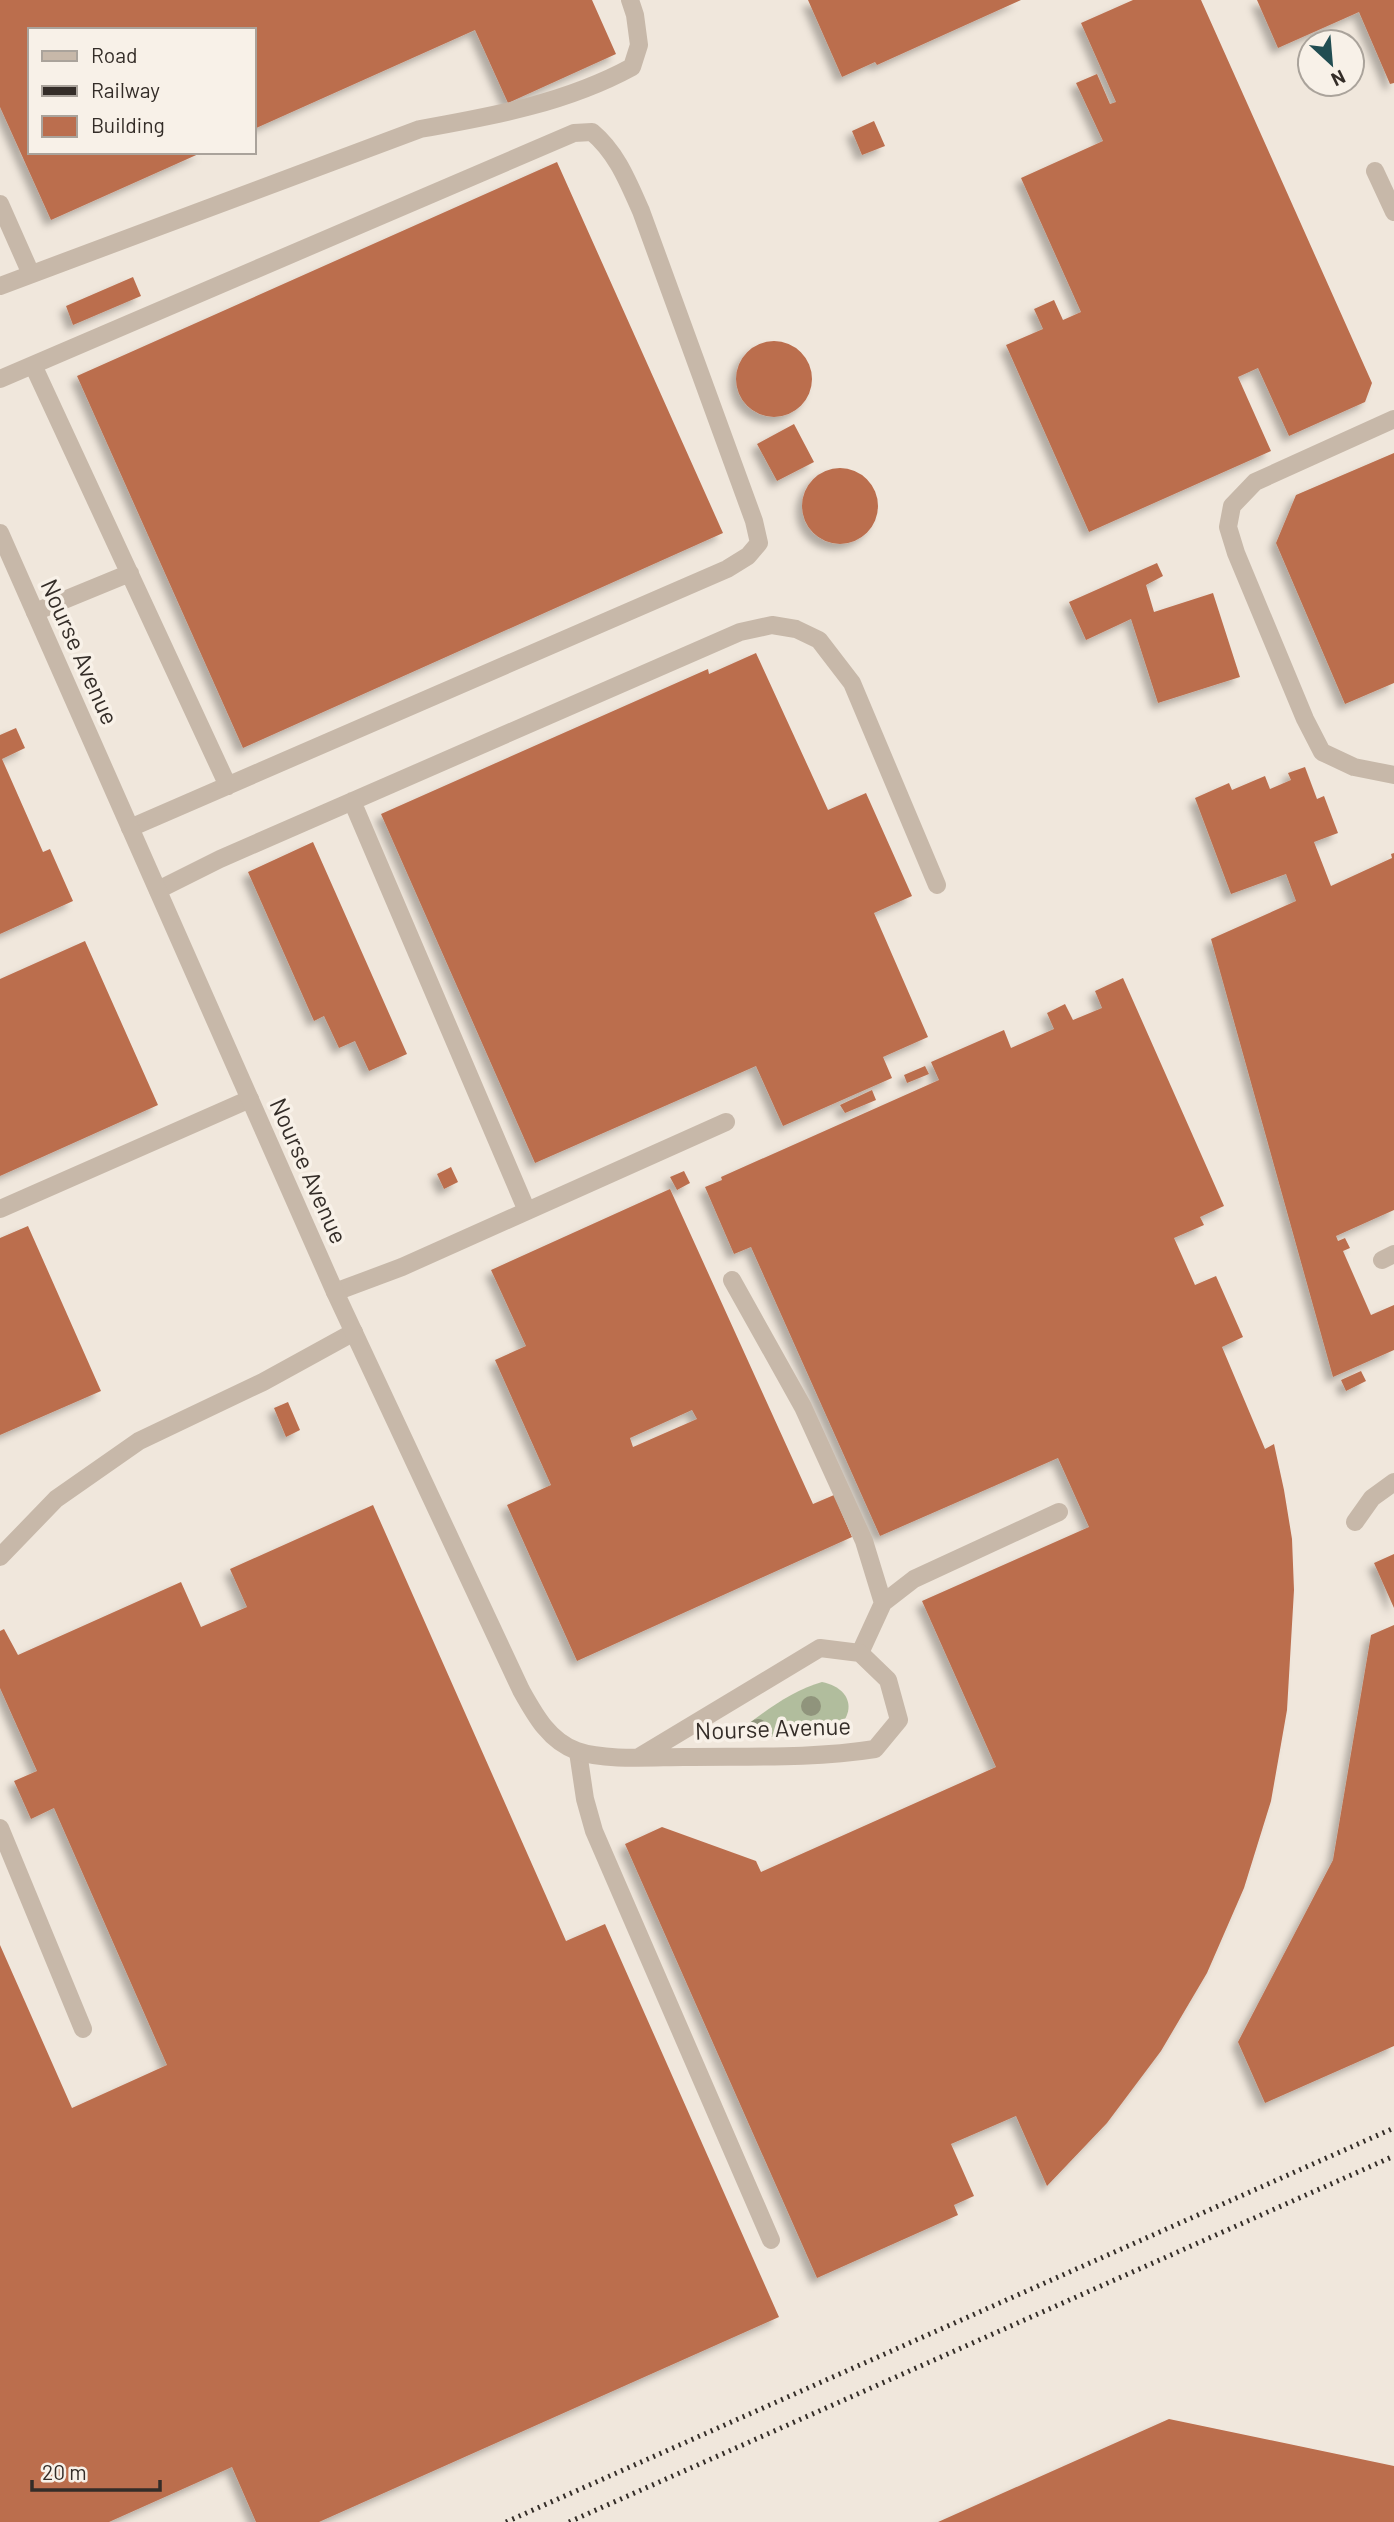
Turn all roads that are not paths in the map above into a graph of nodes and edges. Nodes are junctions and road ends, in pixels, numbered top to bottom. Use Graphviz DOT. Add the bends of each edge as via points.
graph roads {
  1 [pos="631,0"];
  2 [pos="1375,171"];
  3 [pos="0,204"];
  4 [pos="1394,212"];
  5 [pos="31,274"];
  6 [pos="0,286"];
  7 [pos="33,365"];
  8 [pos="0,379"];
  9 [pos="1394,419"];
  10 [pos="0,533"];
  11 [pos="130,573"];
  12 [pos="35,612"];
  13 [pos="1394,775"];
  14 [pos="228,786"];
  15 [pos="352,801"];
  16 [pos="130,828"];
  17 [pos="937,885"];
  18 [pos="158,890"];
  19 [pos="250,1099"];
  20 [pos="726,1122"];
  21 [pos="0,1209"];
  22 [pos="527,1211"];
  23 [pos="733,1280"];
  24 [pos="335,1292"];
  25 [pos="354,1332"];
  26 [pos="1394,1482"];
  27 [pos="1059,1512"];
  28 [pos="1354,1522"];
  29 [pos="0,1557"];
  30 [pos="883,1603"];
  31 [pos="860,1653"];
  32 [pos="578,1752"];
  33 [pos="639,1757"];
  34 [pos="0,1828"];
  35 [pos="83,2029"];
  36 [pos="771,2240"];
  1 -- 5 [label="street" via="639,45 632,66 606,80 541,104 419,129"];
  2 -- 4 [label="street"];
  3 -- 5 [label="street"];
  5 -- 6 [label="street"];
  7 -- 8 [label="street"];
  7 -- 11 [label="street"];
  7 -- 14 [label="street" via="574,133 592,132 608,145 620,165 641,211 759,543 727,569"];
  9 -- 13 [label="street" via="1255,482 1232,506 1228,527 1322,752 1354,767"];
  10 -- 12 [label="street, Nourse Avenue"];
  11 -- 12 [label="street"];
  11 -- 14 [label="street"];
  12 -- 16 [label="street, Nourse Avenue"];
  14 -- 16 [label="street"];
  15 -- 17 [label="street" via="740,632 772,625 819,640 852,682"];
  15 -- 18 [label="street"];
  15 -- 22 [label="street"];
  16 -- 18 [label="street, Nourse Avenue"];
  18 -- 19 [label="street, Nourse Avenue"];
  19 -- 21 [label="street"];
  19 -- 24 [label="street, Nourse Avenue"];
  20 -- 22 [label="street"];
  22 -- 24 [label="street"];
  23 -- 30 [label="street" via="803,1407 864,1541"];
  24 -- 25 [label="street, Nourse Avenue"];
  25 -- 29 [label="street" via="139,1441 56,1499"];
  25 -- 32 [label="street, Nourse Avenue" via="521,1690 538,1721 558,1741"];
  26 -- 28 [label="street" via="1372,1498"];
  27 -- 30 [label="street" via="914,1580"];
  30 -- 31 [label="street"];
  31 -- 33 [label="street, Nourse Avenue" via="820,1648"];
  31 -- 33 [label="street, Nourse Avenue" via="888,1680 899,1720 875,1749 834,1756"];
  32 -- 33 [label="street, Nourse Avenue"];
  32 -- 36 [label="street" via="593,1830"];
  34 -- 35 [label="street"];
}
